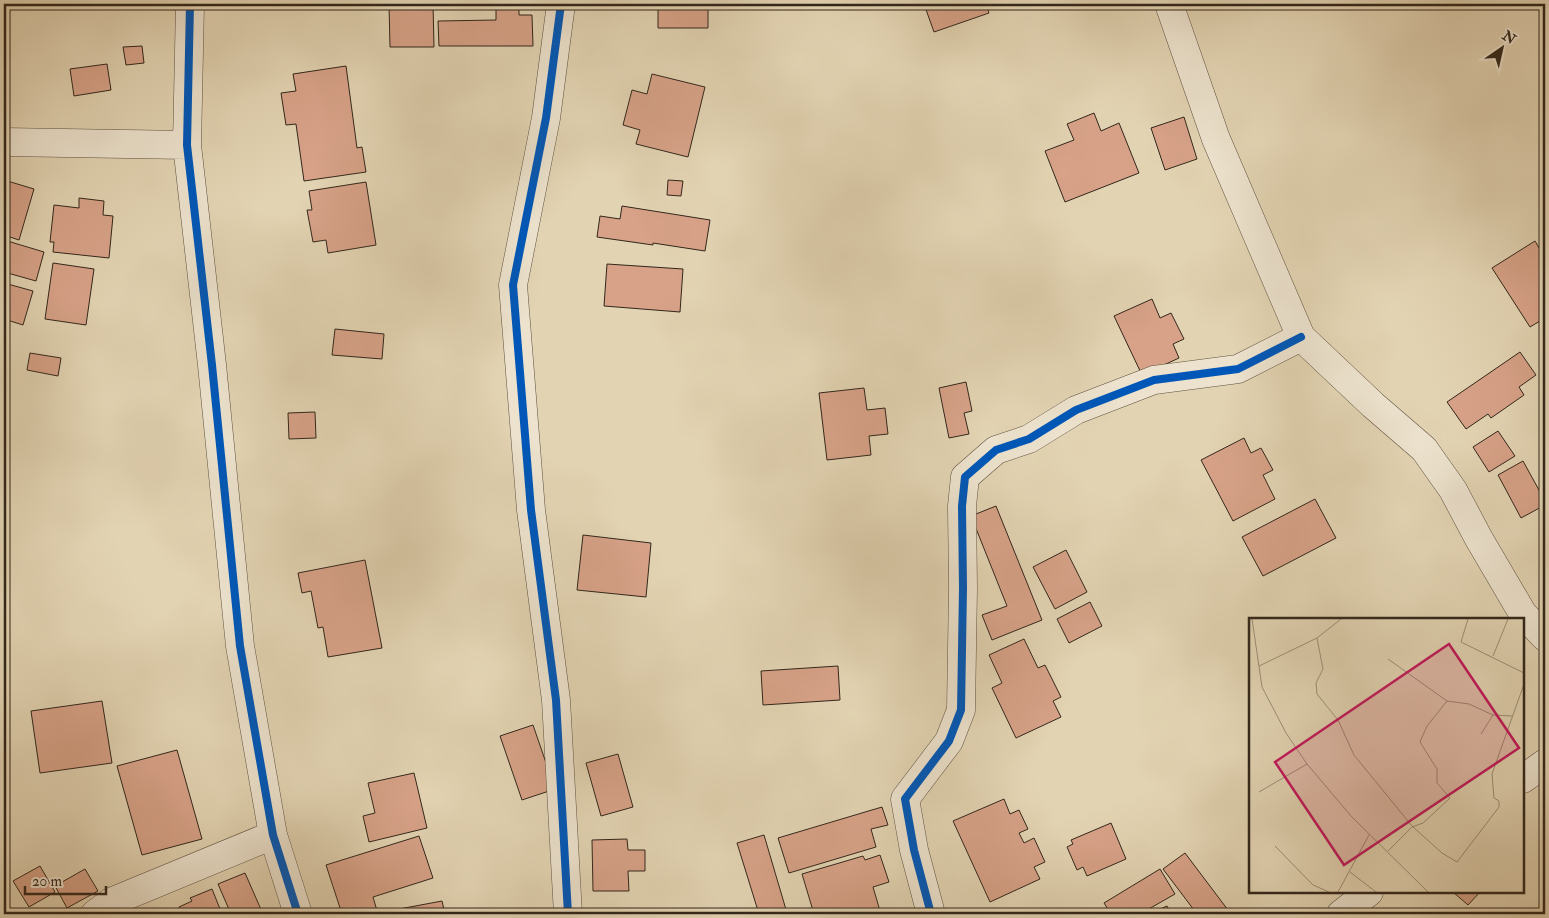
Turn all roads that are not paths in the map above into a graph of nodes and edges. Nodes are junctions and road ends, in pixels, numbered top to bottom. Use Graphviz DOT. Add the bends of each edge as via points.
graph roads {
  1 [pos="190,4"];
  2 [pos="561,4"];
  3 [pos="1169,4"];
  4 [pos="4,142"];
  5 [pos="187,145"];
  6 [pos="1300,337"];
  7 [pos="1516,617"];
  8 [pos="1524,623"];
  9 [pos="1545,637"];
  10 [pos="1545,763"];
  11 [pos="1524,778"];
  12 [pos="273,835"];
  13 [pos="1368,893"];
  14 [pos="95,914"];
  15 [pos="298,914"];
  16 [pos="568,914"];
  17 [pos="931,914"];
  18 [pos="1341,914"];
  1 -- 5 [label="street"];
  2 -- 16 [label="street" via="546,118 514,285 531,510 556,700"];
  3 -- 6 [label="street" via="1216,139"];
  4 -- 5 [label="street"];
  5 -- 12 [label="street" via="240,646"];
  6 -- 7 [label="street" via="1424,449 1453,490"];
  6 -- 17 [label="street" via="1238,369 1154,380 1076,410 1029,439 996,450 965,477 962,506 961,710 950,741 905,800"];
  8 -- 9 [label="street"];
  10 -- 11 [label="street"];
  12 -- 14 [label="street" via="111,902"];
  12 -- 15 [label="street"];
  13 -- 18 [label="street"];
}
